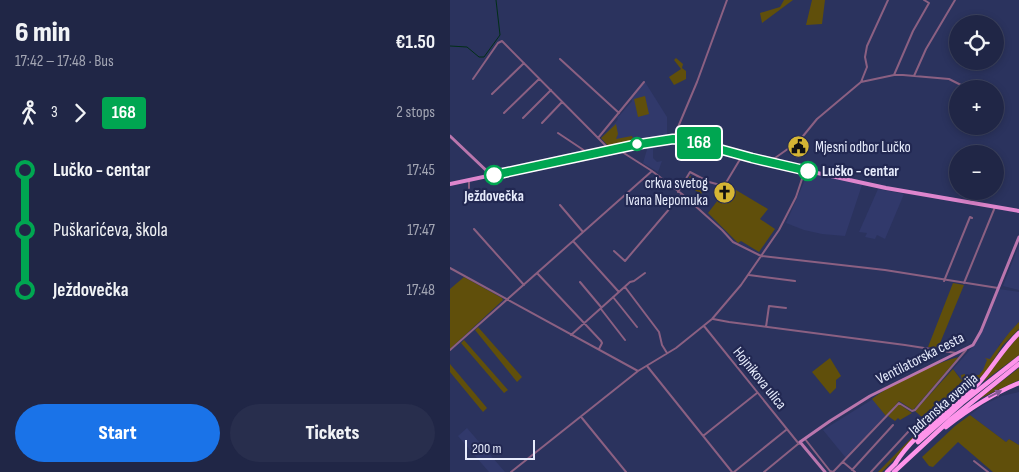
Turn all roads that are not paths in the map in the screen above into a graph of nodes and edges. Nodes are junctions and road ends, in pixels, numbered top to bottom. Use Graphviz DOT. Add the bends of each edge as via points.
graph roads {
  1 [pos="727,0"];
  2 [pos="888,0"];
  3 [pos="924,0"];
  4 [pos="955,0"];
  5 [pos="560,59"];
  6 [pos="524,63"];
  7 [pos="894,75"];
  8 [pos="914,76"];
  9 [pos="473,79"];
  10 [pos="539,79"];
  11 [pos="951,80"];
  12 [pos="644,82"];
  13 [pos="861,82"];
  14 [pos="551,90"];
  15 [pos="492,94"];
  16 [pos="562,102"];
  17 [pos="504,113"];
  18 [pos="618,113"];
  19 [pos="523,118"];
  20 [pos="542,123"];
  21 [pos="558,133"];
  22 [pos="450,136"];
  23 [pos="598,138"];
  24 [pos="673,139"];
  25 [pos="617,148"];
  26 [pos="610,150"];
  27 [pos="587,155"];
  28 [pos="742,156"];
  29 [pos="778,156"];
  30 [pos="762,161"];
  31 [pos="778,164"];
  32 [pos="805,170"];
  33 [pos="652,171"];
  34 [pos="492,175"];
  35 [pos="469,180"];
  36 [pos="450,184"];
  37 [pos="469,188"];
  38 [pos="678,192"];
  39 [pos="682,194"];
  40 [pos="560,205"];
  41 [pos="995,207"];
  42 [pos="1019,211"];
  43 [pos="972,218"];
  44 [pos="474,229"];
  45 [pos="583,232"];
  46 [pos="1019,237"];
  47 [pos="573,241"];
  48 [pos="614,251"];
  49 [pos="761,256"];
  50 [pos="450,268"];
  51 [pos="645,272"];
  52 [pos="537,273"];
  53 [pos="749,274"];
  54 [pos="794,281"];
  55 [pos="944,281"];
  56 [pos="580,282"];
  57 [pos="964,283"];
  58 [pos="524,285"];
  59 [pos="625,286"];
  60 [pos="998,288"];
  61 [pos="619,292"];
  62 [pos="613,297"];
  63 [pos="507,300"];
  64 [pos="601,308"];
  65 [pos="786,308"];
  66 [pos="712,318"];
  67 [pos="585,322"];
  68 [pos="704,326"];
  69 [pos="637,327"];
  70 [pos="766,327"];
  71 [pos="1019,333"];
  72 [pos="571,335"];
  73 [pos="625,340"];
  74 [pos="450,350"];
  75 [pos="599,350"];
  76 [pos="966,350"];
  77 [pos="668,353"];
  78 [pos="958,354"];
  79 [pos="1019,358"];
  80 [pos="1019,364"];
  81 [pos="646,366"];
  82 [pos="638,372"];
  83 [pos="1019,383"];
  84 [pos="757,393"];
  85 [pos="582,417"];
  86 [pos="920,419"];
  87 [pos="893,425"];
  88 [pos="787,429"];
  89 [pos="703,436"];
  90 [pos="805,439"];
  91 [pos="800,443"];
  92 [pos="919,448"];
  93 [pos="974,461"];
  94 [pos="843,462"];
  95 [pos="895,464"];
  96 [pos="852,470"];
  97 [pos="511,472"];
  98 [pos="626,472"];
  99 [pos="733,472"];
  100 [pos="764,472"];
  101 [pos="825,472"];
  102 [pos="832,472"];
  103 [pos="855,472"];
  104 [pos="871,472"];
  105 [pos="887,472"];
  106 [pos="894,472"];
  107 [pos="988,472"];
  1 -- 24 [label="street"];
  2 -- 13 [label="street" via="866,46 867,67"];
  3 -- 7 [label="street" via="929,3"];
  4 -- 8 [label="street"];
  5 -- 18 [label="street"];
  6 -- 9 [label="street" via="501,41"];
  6 -- 10 [label="street"];
  6 -- 15 [label="street"];
  7 -- 8 [label="street"];
  7 -- 13 [label="street"];
  8 -- 11 [label="street"];
  10 -- 14 [label="street"];
  10 -- 17 [label="street"];
  12 -- 18 [label="street"];
  13 -- 29 [label="street" via="817,119 799,141"];
  14 -- 16 [label="street"];
  14 -- 19 [label="street"];
  16 -- 20 [label="street"];
  16 -- 23 [label="street"];
  18 -- 23 [label="street"];
  21 -- 27 [label="street"];
  22 -- 34 [label="main road"];
  23 -- 26 [label="street"];
  24 -- 25 [label="main road"];
  24 -- 28 [label="main road"];
  25 -- 26 [label="main road"];
  25 -- 33 [label="street"];
  26 -- 27 [label="main road"];
  27 -- 34 [label="main road"];
  28 -- 30 [label="main road"];
  28 -- 38 [label="street" via="724,186 690,172"];
  29 -- 30 [label="street"];
  29 -- 31 [label="street"];
  30 -- 31 [label="main road"];
  31 -- 32 [label="main road"];
  32 -- 41 [label="main road" via="919,195"];
  32 -- 49 [label="street" via="791,209"];
  33 -- 38 [label="street"];
  33 -- 45 [label="street"];
  34 -- 35 [label="main road"];
  35 -- 36 [label="main road"];
  35 -- 37 [label="street"];
  38 -- 39 [label="street"];
  39 -- 48 [label="street" via="625,261"];
  39 -- 49 [label="street" via="733,242"];
  40 -- 45 [label="street"];
  41 -- 42 [label="main road"];
  41 -- 57 [label="street"];
  43 -- 55 [label="street"];
  44 -- 58 [label="street"];
  45 -- 47 [label="street"];
  46 -- 60 [label="main road, Ventilatorska cesta"];
  47 -- 52 [label="street"];
  47 -- 61 [label="street"];
  49 -- 53 [label="street"];
  49 -- 55 [label="street" via="885,270"];
  50 -- 63 [label="street"];
  51 -- 59 [label="street"];
  52 -- 58 [label="street"];
  52 -- 67 [label="street"];
  53 -- 54 [label="street"];
  53 -- 66 [label="street"];
  55 -- 57 [label="street"];
  56 -- 64 [label="street"];
  57 -- 60 [label="street"];
  58 -- 63 [label="street"];
  59 -- 61 [label="street"];
  59 -- 77 [label="street" via="659,332"];
  60 -- 76 [label="main road, Ventilatorska cesta" via="977,339"];
  61 -- 62 [label="street"];
  62 -- 64 [label="street"];
  62 -- 69 [label="street"];
  63 -- 72 [label="street"];
  63 -- 74 [label="street"];
  64 -- 67 [label="street"];
  64 -- 73 [label="street"];
  65 -- 70 [label="street" via="769,306"];
  66 -- 68 [label="street"];
  66 -- 70 [label="street"];
  67 -- 72 [label="street"];
  67 -- 75 [label="street" via="601,341"];
  68 -- 77 [label="street"];
  68 -- 84 [label="street, Hojnikova ulica"];
  70 -- 78 [label="street"];
  71 -- 95 [label="highway" via="978,384"];
  72 -- 75 [label="street"];
  75 -- 82 [label="street"];
  76 -- 78 [label="main road, Ventilatorska cesta"];
  76 -- 94 [label="street" via="915,410 899,403"];
  77 -- 81 [label="street"];
  78 -- 90 [label="main road, Ventilatorska cesta" via="870,396"];
  79 -- 95 [label="highway, Jadranska avenija" via="962,403"];
  80 -- 92 [label="highway, Jadranska avenija"];
  81 -- 82 [label="street"];
  81 -- 89 [label="street"];
  82 -- 85 [label="street"];
  92 -- 83 [label="highway, one-way" via="968,410"];
  84 -- 88 [label="street, Hojnikova ulica"];
  84 -- 89 [label="street"];
  85 -- 97 [label="street"];
  85 -- 98 [label="street"];
  86 -- 104 [label="street"];
  87 -- 96 [label="street"];
  88 -- 91 [label="street, Hojnikova ulica"];
  88 -- 99 [label="street"];
  89 -- 99 [label="street"];
  90 -- 91 [label="main road, Ventilatorska cesta"];
  90 -- 102 [label="street"];
  91 -- 100 [label="street"];
  91 -- 101 [label="main road, Hojnikova ulica"];
  92 -- 106 [label="highway, Jadranska avenija"];
  93 -- 107 [label="street"];
  94 -- 96 [label="street"];
  94 -- 102 [label="street"];
  95 -- 105 [label="highway, Jadranska avenija"];
  96 -- 103 [label="street"];
}
